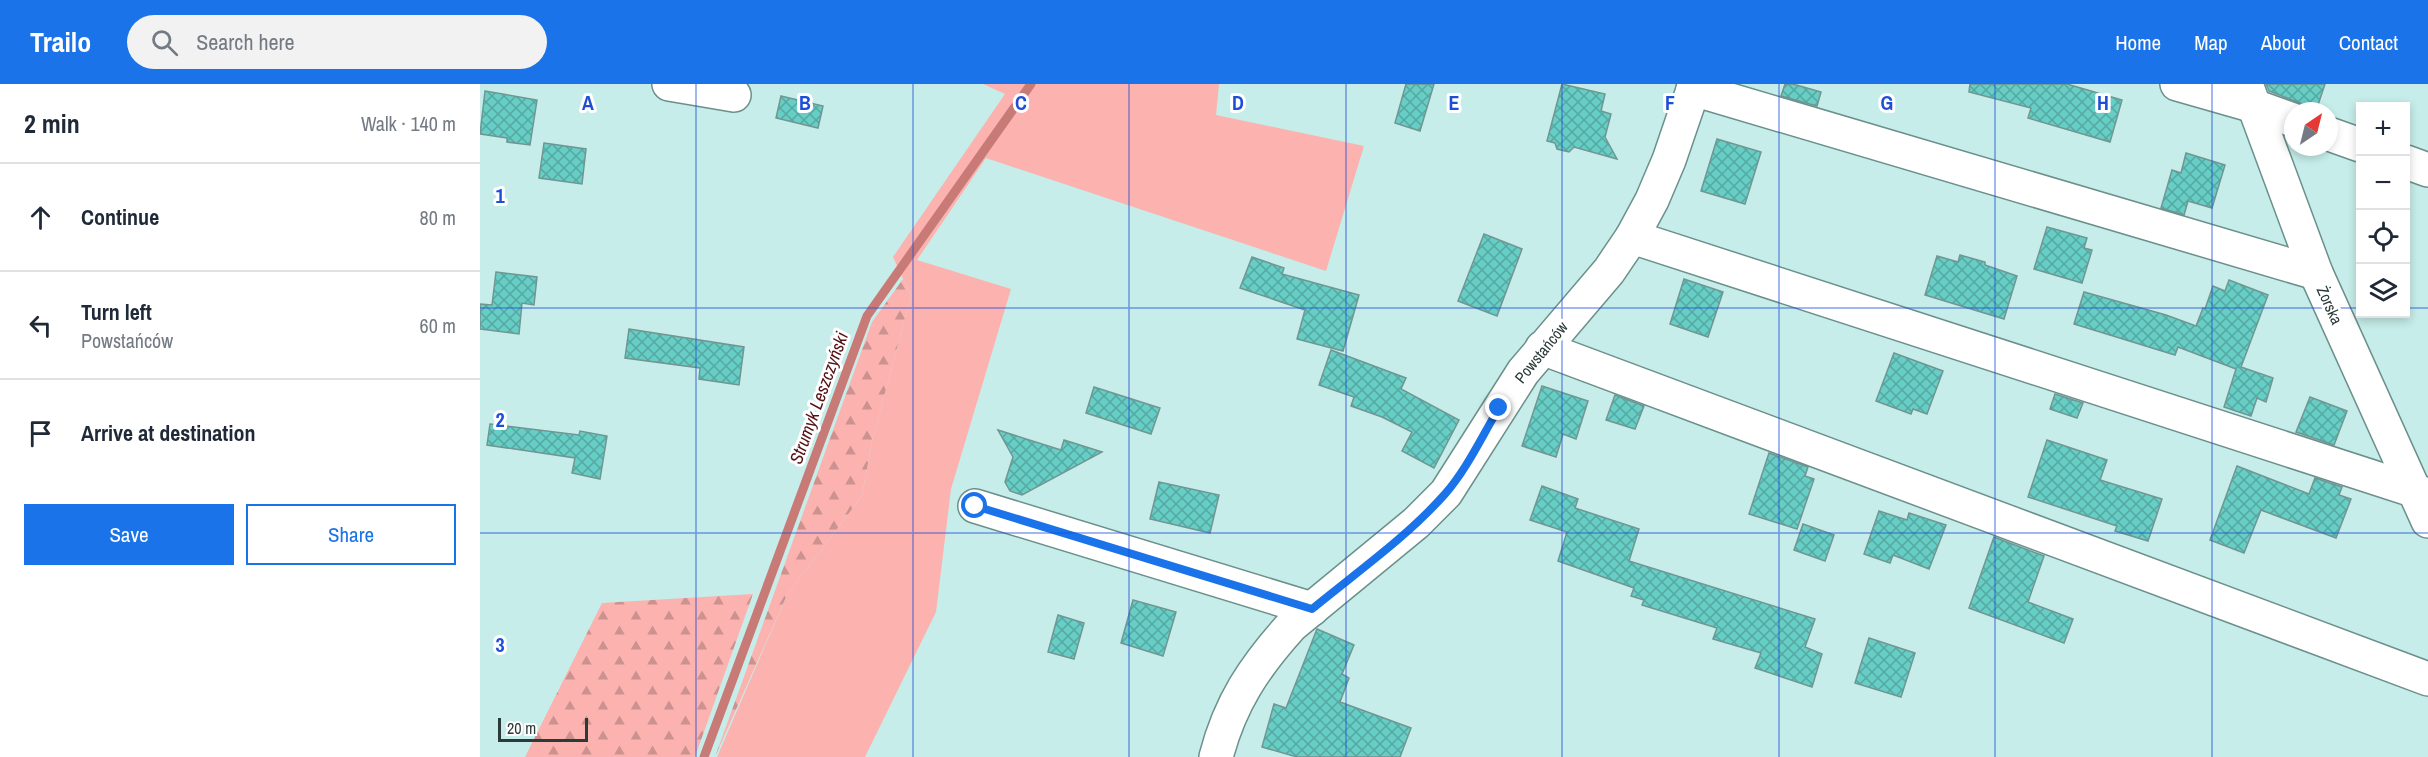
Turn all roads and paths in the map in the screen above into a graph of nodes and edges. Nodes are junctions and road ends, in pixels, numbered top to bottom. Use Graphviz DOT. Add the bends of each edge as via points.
graph roads {
  1 [pos="669,84"];
  2 [pos="2177,84"];
  3 [pos="1694,87"];
  4 [pos="734,95"];
  5 [pos="2250,95"];
  6 [pos="2284,115"];
  7 [pos="2338,137"];
  8 [pos="2356,143"];
  9 [pos="2410,163"];
  10 [pos="2428,170"];
  11 [pos="1632,237"];
  12 [pos="2316,273"];
  13 [pos="1542,348"];
  14 [pos="2421,493"];
  15 [pos="975,506"];
  16 [pos="2428,521"];
  17 [pos="1312,609"];
  18 [pos="2428,679"];
  19 [pos="1216,757"];
  1 -- 4 [label="street"];
  2 -- 5 [label="street"];
  3 -- 11 [label="street, Powstańców" via="1669,160"];
  3 -- 12 [label="street"];
  5 -- 6 [label="street"];
  5 -- 12 [label="street, Żorska"];
  7 -- 8 [label="street"];
  9 -- 10 [label="street"];
  11 -- 13 [label="street, Powstańców" via="1609,271"];
  11 -- 14 [label="street"];
  12 -- 14 [label="street, Żorska"];
  13 -- 17 [label="street, Powstańców" via="1446,493 1416,523"];
  13 -- 18 [label="street"];
  14 -- 16 [label="street, Żorska"];
  15 -- 17 [label="street"];
  17 -- 19 [label="street, Powstańców" via="1292,625 1253,671 1223,730"];
}
